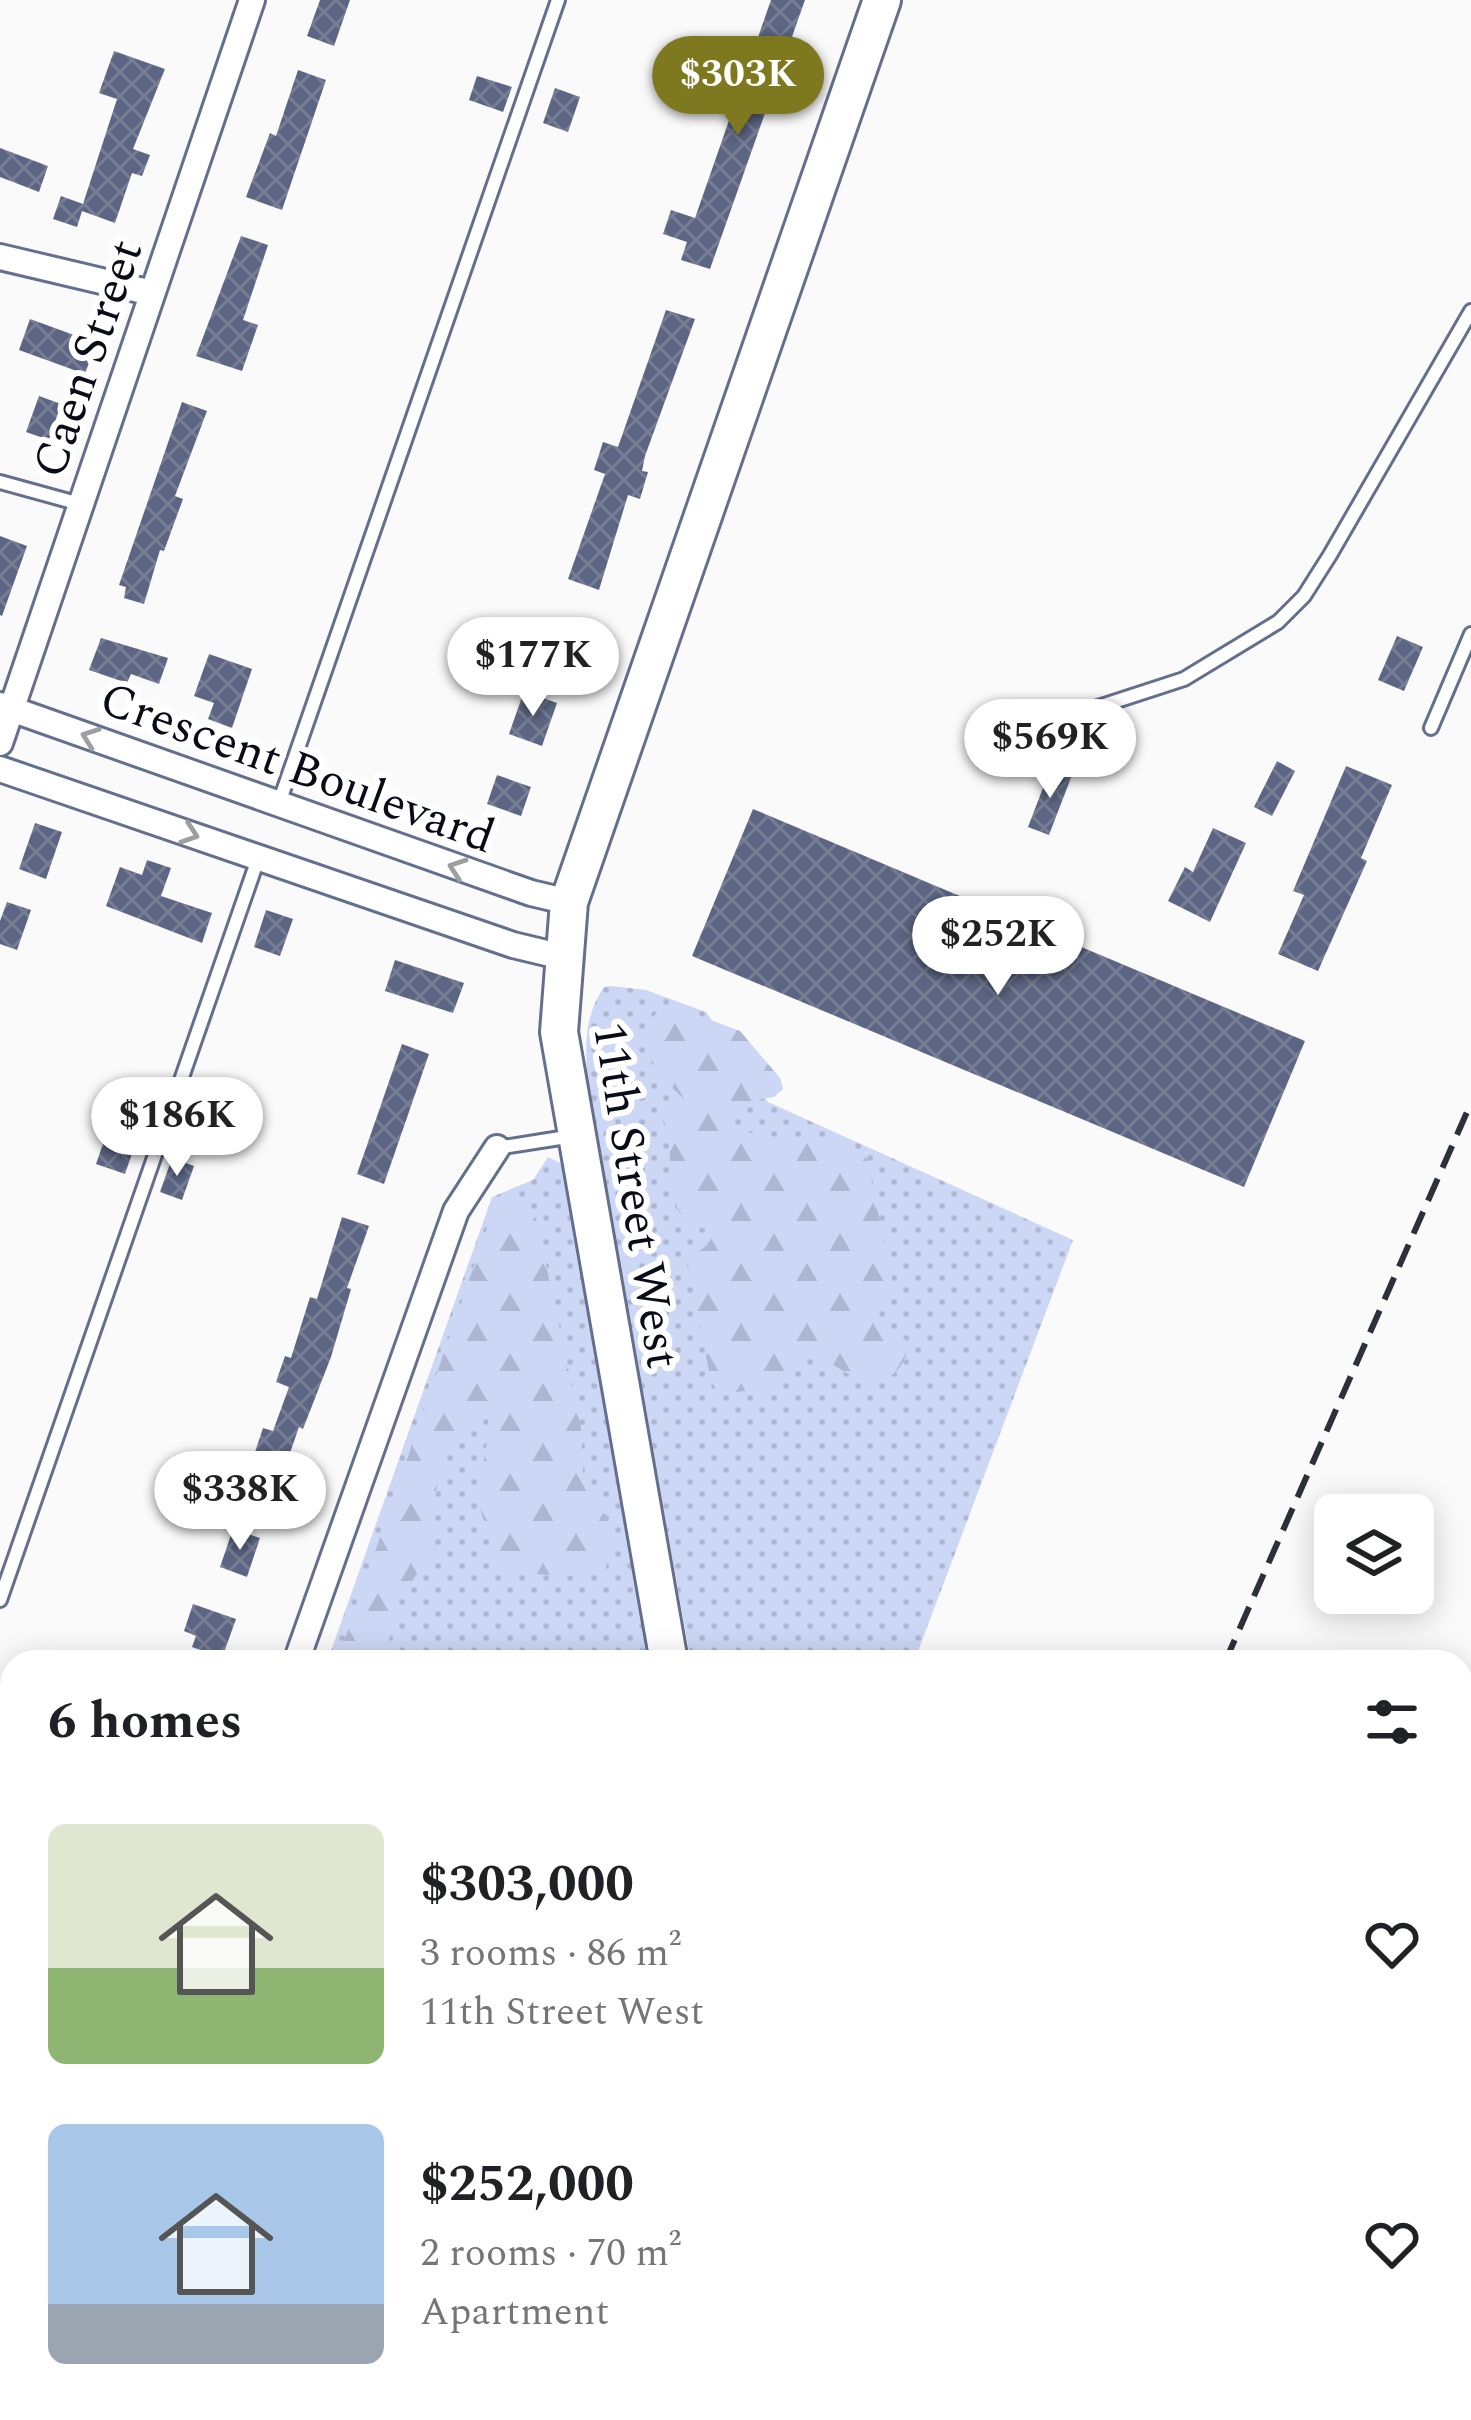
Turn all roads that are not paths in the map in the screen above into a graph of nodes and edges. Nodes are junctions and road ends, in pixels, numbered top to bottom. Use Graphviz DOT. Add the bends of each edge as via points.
graph roads {
  1 [pos="252,0"];
  2 [pos="558,0"];
  3 [pos="882,0"];
  4 [pos="0,256"];
  5 [pos="152,293"];
  6 [pos="1471,311"];
  7 [pos="0,482"];
  8 [pos="80,505"];
  9 [pos="1471,634"];
  10 [pos="7,707"];
  11 [pos="1431,728"];
  12 [pos="1003,738"];
  13 [pos="0,743"];
  14 [pos="0,769"];
  15 [pos="278,805"];
  16 [pos="259,857"];
  17 [pos="569,902"];
  18 [pos="563,957"];
  19 [pos="574,1136"];
  20 [pos="497,1148"];
  21 [pos="0,1600"];
  22 [pos="300,1650"];
  23 [pos="667,1650"];
  1 -- 5 [label="street, Caen Street"];
  2 -- 15 [label="lane"];
  3 -- 17 [label="main road, 11th Street West"];
  4 -- 5 [label="street"];
  5 -- 8 [label="street, Caen Street"];
  6 -- 12 [label="lane" via="1330,556 1278,622 1184,679"];
  7 -- 8 [label="lane"];
  8 -- 10 [label="street, Caen Street"];
  9 -- 11 [label="lane"];
  10 -- 13 [label="street, Caen Street"];
  15 -- 10 [label="street, Crescent Boulevard, one-way"];
  14 -- 16 [label="street, Crescent Boulevard, one-way"];
  17 -- 15 [label="street, Crescent Boulevard, one-way"];
  16 -- 18 [label="street, Crescent Boulevard"];
  16 -- 21 [label="lane"];
  17 -- 18 [label="main road, 11th Street West"];
  18 -- 19 [label="main road, 11th Street West" via="559,1032"];
  19 -- 20 [label="lane"];
  19 -- 23 [label="main road, 11th Street West"];
  20 -- 22 [label="street" via="456,1211"];
}
